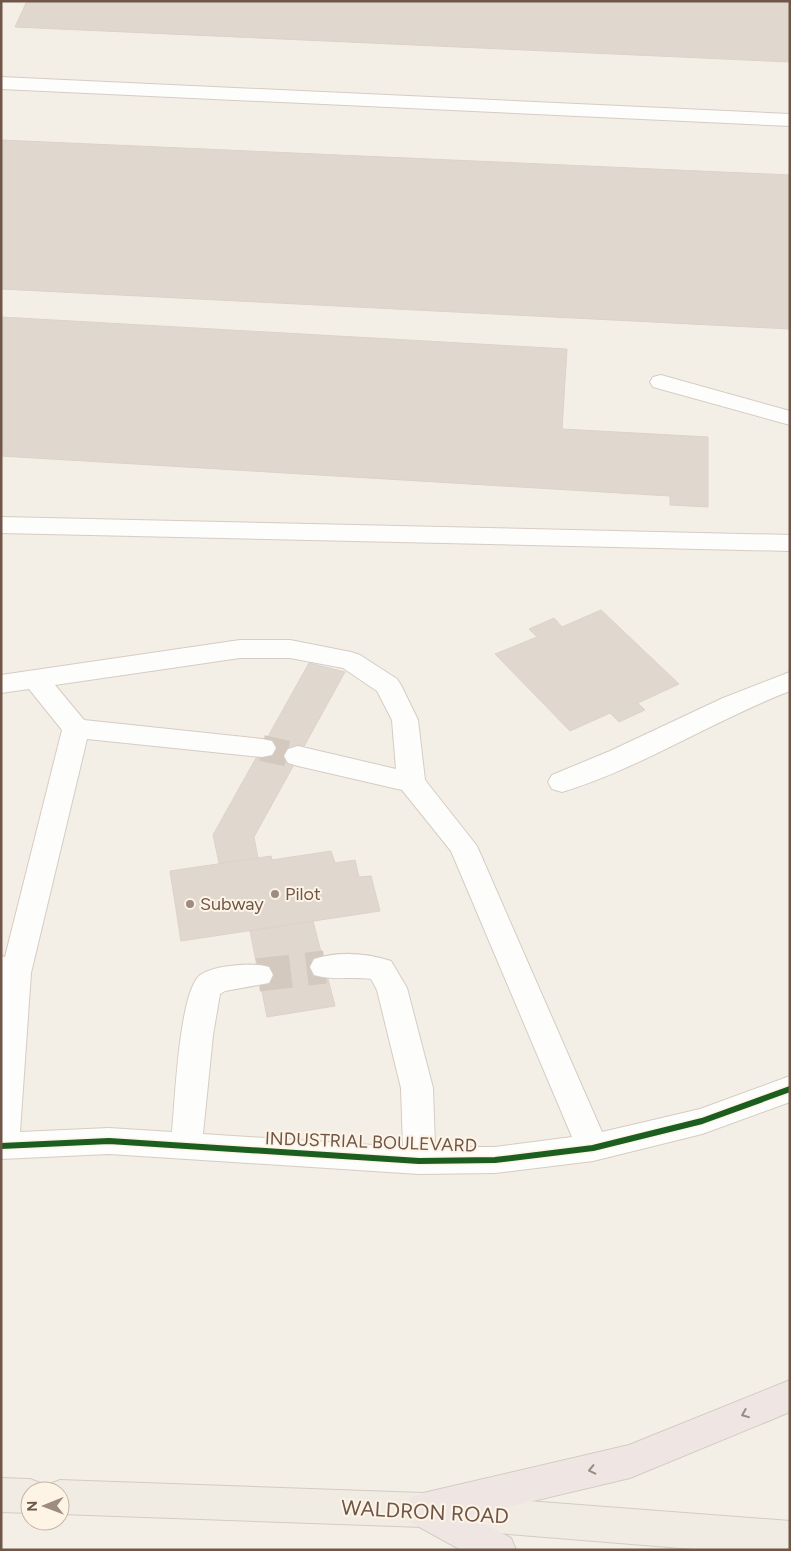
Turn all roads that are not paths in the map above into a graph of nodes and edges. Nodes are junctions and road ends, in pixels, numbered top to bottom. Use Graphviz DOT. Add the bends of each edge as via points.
graph roads {
  1 [pos="1,83"];
  2 [pos="790,120"];
  3 [pos="661,382"];
  4 [pos="790,418"];
  5 [pos="1,525"];
  6 [pos="790,543"];
  7 [pos="35,679"];
  8 [pos="790,681"];
  9 [pos="1,684"];
  10 [pos="76,728"];
  11 [pos="262,748"];
  12 [pos="298,756"];
  13 [pos="411,782"];
  14 [pos="562,782"];
  15 [pos="325,967"];
  16 [pos="9,970"];
  17 [pos="258,974"];
  18 [pos="790,1089"];
  19 [pos="2,1146"];
  20 [pos="186,1147"];
  21 [pos="593,1148"];
  22 [pos="419,1161"];
  23 [pos="790,1396"];
  24 [pos="1,1495"];
  25 [pos="20,1496"];
  26 [pos="70,1498"];
  27 [pos="423,1510"];
  28 [pos="790,1538"];
  29 [pos="498,1550"];
  1 -- 2 [label="street"];
  3 -- 4 [label="street"];
  5 -- 6 [label="street"];
  7 -- 9 [label="street"];
  7 -- 10 [label="street"];
  7 -- 13 [label="street" via="240,649 290,649 351,661 388,685 401,711 405,720"];
  8 -- 14 [label="street" via="748,696 604,766"];
  10 -- 11 [label="street"];
  10 -- 16 [label="street"];
  12 -- 13 [label="street"];
  13 -- 21 [label="street" via="463,846"];
  15 -- 22 [label="street" via="355,965 380,969 392,988 417,1088"];
  16 -- 19 [label="street"];
  17 -- 20 [label="street" via="214,981 205,991"];
  18 -- 21 [label="street, INDUSTRIAL BOULEVARD" via="702,1121"];
  19 -- 20 [label="street, INDUSTRIAL BOULEVARD" via="109,1141"];
  20 -- 22 [label="street, INDUSTRIAL BOULEVARD"];
  21 -- 22 [label="street, INDUSTRIAL BOULEVARD" via="495,1160"];
  23 -- 27 [label="highway, one-way" via="630,1461"];
  24 -- 25 [label="main road"];
  26 -- 27 [label="main road, WALDRON ROAD"];
  27 -- 28 [label="main road, WALDRON ROAD"];
  27 -- 29 [label="highway"];
}
